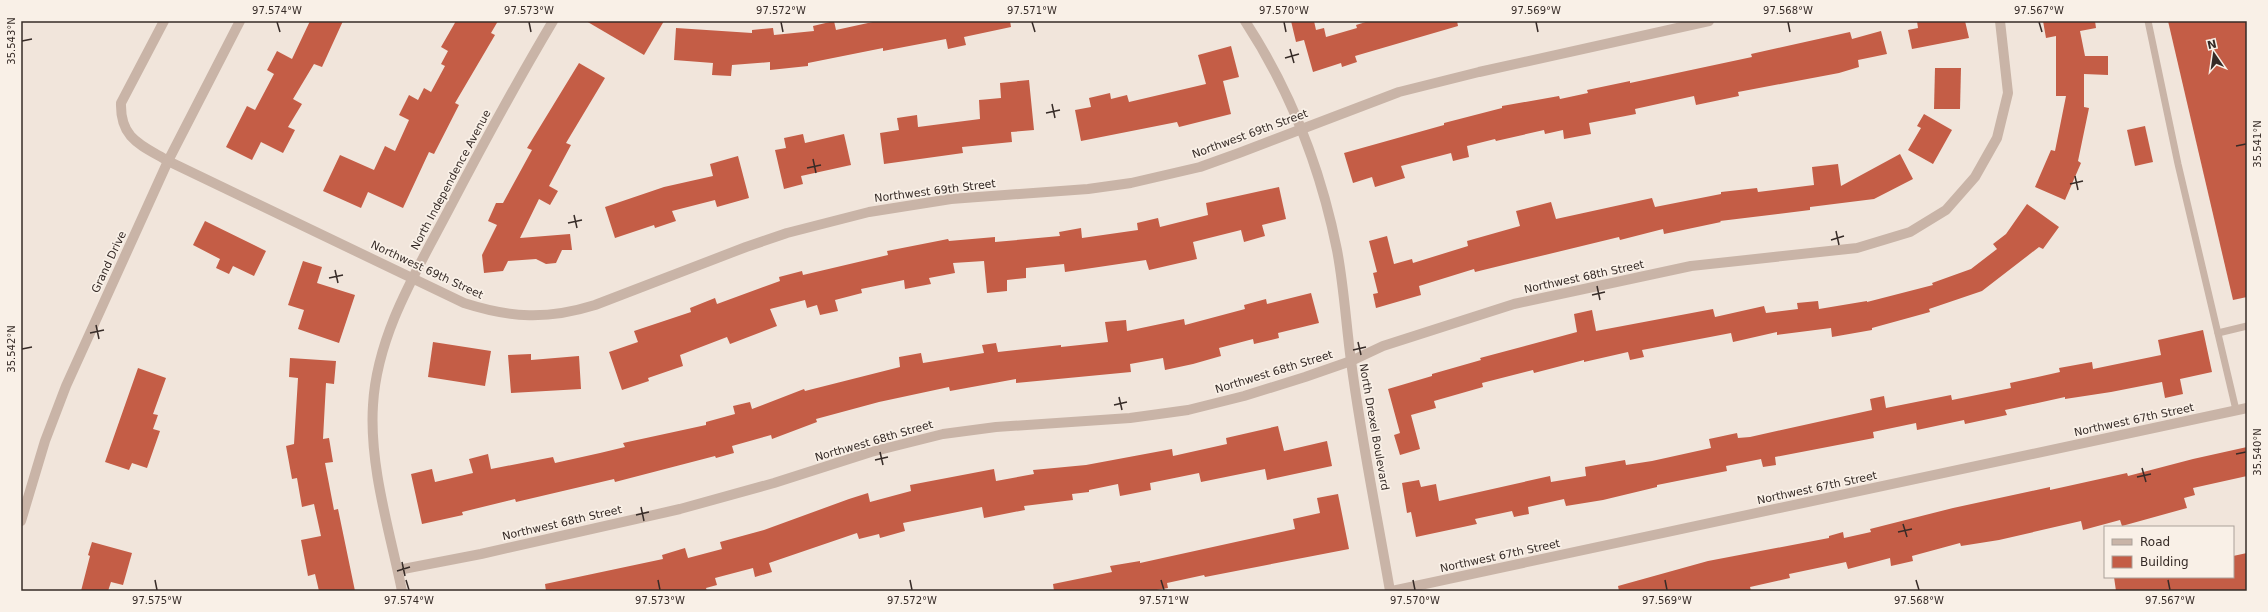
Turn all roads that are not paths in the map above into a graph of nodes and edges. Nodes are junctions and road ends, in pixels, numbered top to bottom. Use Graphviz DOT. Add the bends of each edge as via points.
graph roads {
  1 [pos="164,21"];
  2 [pos="240,21"];
  3 [pos="553,21"];
  4 [pos="1245,21"];
  5 [pos="1709,21"];
  6 [pos="2000,21"];
  7 [pos="2148,21"];
  8 [pos="1300,129"];
  9 [pos="168,161"];
  10 [pos="413,278"];
  11 [pos="2247,326"];
  12 [pos="2218,333"];
  13 [pos="1351,361"];
  14 [pos="2247,408"];
  15 [pos="2236,410"];
  16 [pos="21,521"];
  17 [pos="398,570"];
  18 [pos="402,591"];
  19 [pos="1391,591"];
  1 -- 9 [label="street, Northwest 69th Street" via="125,92 121,103 121,115 128,135"];
  2 -- 9 [label="street, Grand Drive"];
  3 -- 10 [label="street, North Independence Avenue" via="504,105"];
  4 -- 8 [label="street, North Drexel Boulevard" via="1264,50"];
  5 -- 8 [label="street, Northwest 69th Street" via="1399,92"];
  6 -- 13 [label="street, Northwest 68th Street" via="2008,93 1996,138 1975,177 1946,210 1910,232 1857,248 1691,266 1514,304 1383,346"];
  7 -- 12 [label="lane"];
  8 -- 10 [label="street, Northwest 69th Street" via="1200,167 1131,182 1088,189 951,199 869,212 787,233 712,259 613,299 556,315 513,316 491,312 464,304"];
  8 -- 13 [label="street, North Drexel Boulevard" via="1326,202 1337,251"];
  9 -- 10 [label="street, Northwest 69th Street"];
  9 -- 16 [label="street, Grand Drive" via="66,386 45,441"];
  10 -- 17 [label="street, North Independence Avenue" via="385,340 373,405 372,436 376,468"];
  11 -- 12 [label="lane"];
  12 -- 15 [label="lane"];
  13 -- 17 [label="street, Northwest 68th Street" via="1244,396 1188,410 1130,418 996,427 943,434 872,452 680,509"];
  13 -- 19 [label="street, North Drexel Boulevard"];
  14 -- 15 [label="street, Northwest 67th Street"];
  15 -- 19 [label="street, Northwest 67th Street"];
  17 -- 18 [label="street, North Independence Avenue"];
}
